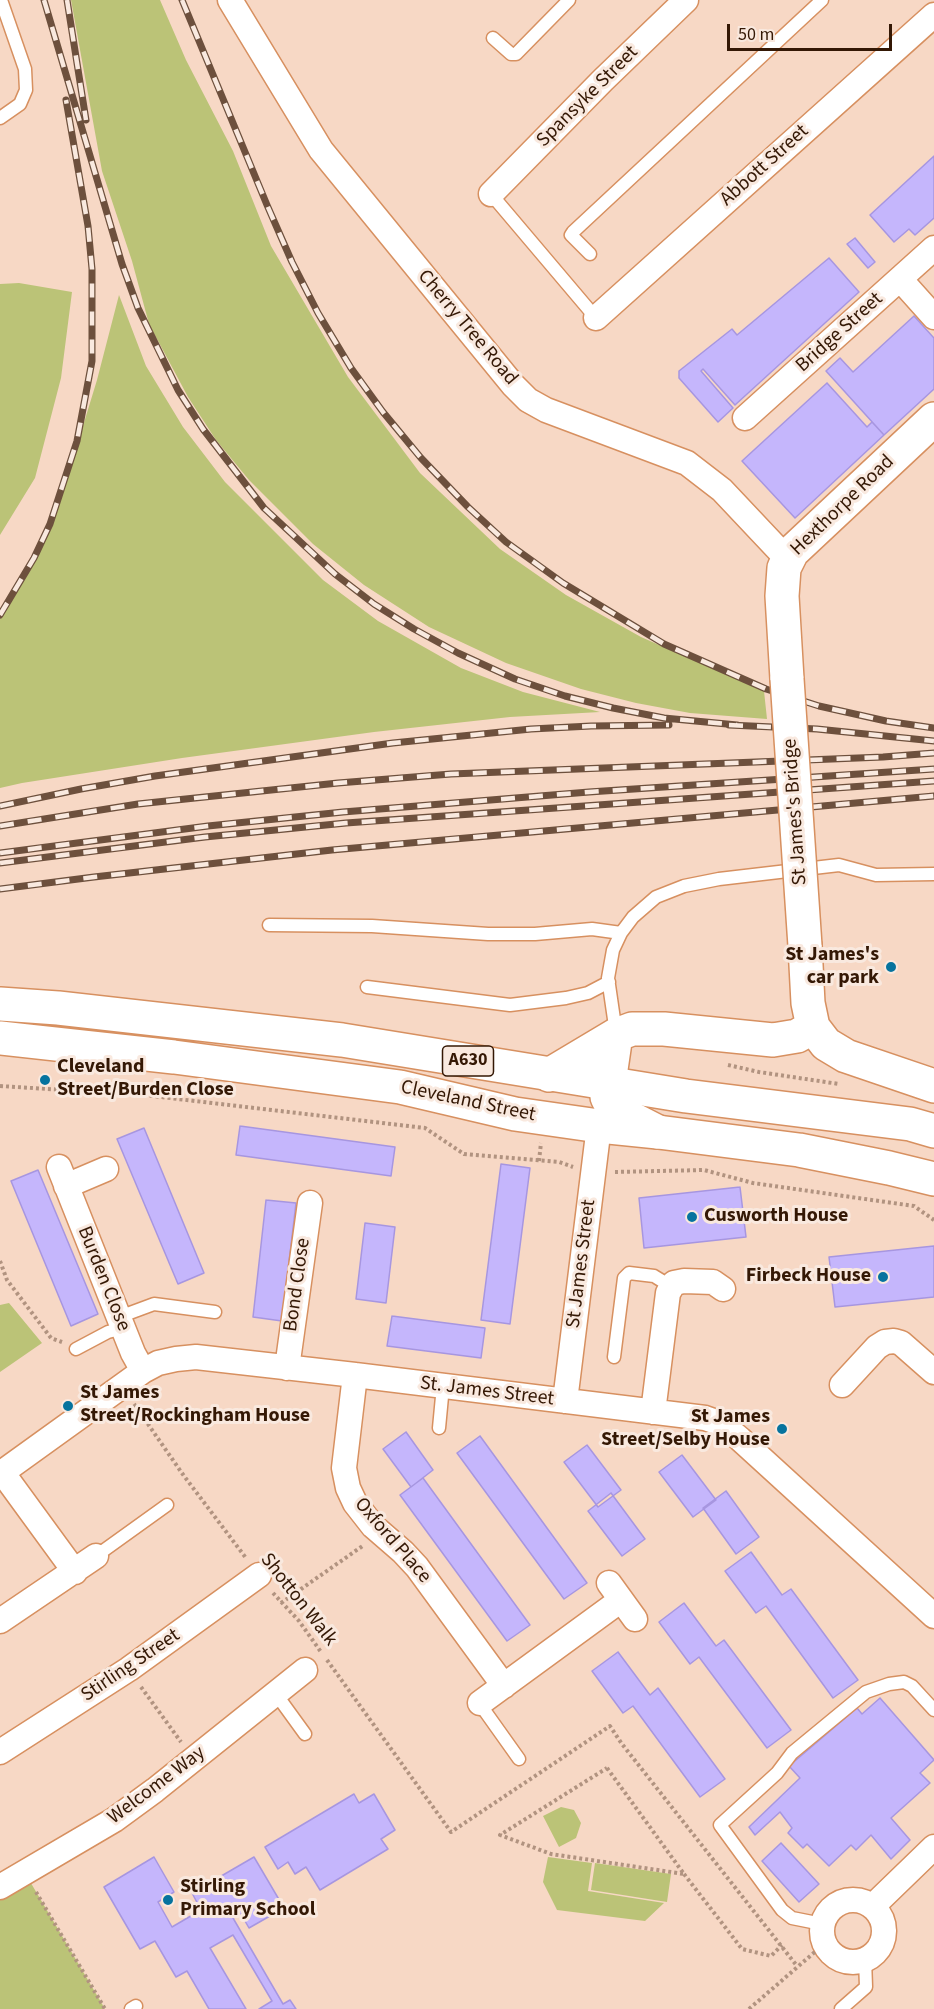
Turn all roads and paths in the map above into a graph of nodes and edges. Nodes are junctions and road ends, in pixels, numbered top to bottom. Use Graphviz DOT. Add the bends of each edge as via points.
graph roads {
  1 [pos="1,0"];
  2 [pos="230,0"];
  3 [pos="569,0"];
  4 [pos="686,0"];
  5 [pos="822,0"];
  6 [pos="934,15"];
  7 [pos="493,38"];
  8 [pos="0,118"];
  9 [pos="490,195"];
  10 [pos="934,248"];
  11 [pos="590,254"];
  12 [pos="900,279"];
  13 [pos="934,317"];
  14 [pos="596,318"];
  15 [pos="745,418"];
  16 [pos="934,419"];
  17 [pos="788,560"];
  18 [pos="787,679"];
  19 [pos="934,874"];
  20 [pos="268,925"];
  21 [pos="621,933"];
  22 [pos="609,982"];
  23 [pos="367,987"];
  24 [pos="0,1004"];
  25 [pos="813,1027"];
  26 [pos="616,1035"];
  27 [pos="0,1038"];
  28 [pos="725,1064"];
  29 [pos="549,1075"];
  30 [pos="609,1083"];
  31 [pos="0,1086"];
  32 [pos="846,1086"];
  33 [pos="934,1086"];
  34 [pos="599,1126"];
  35 [pos="934,1131"];
  36 [pos="658,1132"];
  37 [pos="106,1169"];
  38 [pos="594,1173"];
  39 [pos="934,1179"];
  40 [pos="309,1203"];
  41 [pos="934,1220"];
  42 [pos="0,1261"];
  43 [pos="672,1287"];
  44 [pos="723,1289"];
  45 [pos="215,1312"];
  46 [pos="121,1322"];
  47 [pos="76,1349"];
  48 [pos="614,1357"];
  49 [pos="287,1368"];
  50 [pos="143,1371"];
  51 [pos="934,1372"];
  52 [pos="355,1375"];
  53 [pos="842,1385"];
  54 [pos="121,1386"];
  55 [pos="443,1386"];
  56 [pos="565,1401"];
  57 [pos="653,1412"];
  58 [pos="439,1428"];
  59 [pos="1,1473"];
  60 [pos="167,1504"];
  61 [pos="382,1533"];
  62 [pos="96,1556"];
  63 [pos="75,1572"];
  64 [pos="259,1575"];
  65 [pos="622,1601"];
  66 [pos="280,1603"];
  67 [pos="930,1604"];
  68 [pos="0,1621"];
  69 [pos="129,1669"];
  70 [pos="305,1670"];
  71 [pos="504,1686"];
  72 [pos="276,1694"];
  73 [pos="480,1703"];
  74 [pos="934,1710"];
  75 [pos="304,1734"];
  76 [pos="186,1749"];
  77 [pos="0,1752"];
  78 [pos="519,1759"];
  79 [pos="934,1847"];
  80 [pos="25,1873"];
  81 [pos="684,1874"];
  82 [pos="0,1887"];
  83 [pos="873,1905"];
  84 [pos="823,1934"];
  85 [pos="782,1946"];
  86 [pos="865,1959"];
  87 [pos="798,1966"];
  88 [pos="105,2009"];
  89 [pos="749,2009"];
  90 [pos="841,2009"];
  1 -- 8 [label="lane" via="25,69 26,90 20,104"];
  2 -- 17 [label="street, Cherry Tree Road" via="321,150 513,385 546,410 687,463 722,490"];
  3 -- 7 [label="lane" via="516,54"];
  4 -- 9 [label="street, Spansyke Street"];
  5 -- 11 [label="lane" via="573,232 571,236"];
  6 -- 14 [label="street, Abbott Street"];
  9 -- 14 [label="lane"];
  10 -- 12 [label="street, Bridge Street"];
  12 -- 13 [label="street"];
  12 -- 15 [label="street, Bridge Street"];
  16 -- 17 [label="main road, Hexthorpe Road"];
  17 -- 18 [label="main road, Hexthorpe Road" via="782,596"];
  18 -- 25 [label="main road, St James's Bridge, bridge" via="808,1003"];
  19 -- 21 [label="lane" via="876,875 839,865 719,879 656,897"];
  20 -- 21 [label="lane" via="372,926 488,934 592,929"];
  21 -- 22 [label="lane" via="609,966"];
  22 -- 23 [label="lane" via="588,993 510,1005"];
  22 -- 26 [label="lane"];
  24 -- 29 [label="main road, Cleveland Street / A630" via="342,1040"];
  25 -- 26 [label="main road" via="797,1036 773,1040 664,1029 632,1029"];
  25 -- 33 [label="main road" via="826,1044 846,1056"];
  26 -- 29 [label="main road"];
  26 -- 30 [label="main road"];
  27 -- 34 [label="main road, Cleveland Street / A630" via="400,1087 516,1114"];
  28 -- 32 [label="path"];
  29 -- 30 [label="main road, Cleveland Street / A630"];
  30 -- 35 [label="main road, Cleveland Street / A630" via="910,1124"];
  30 -- 36 [label="main road" via="607,1097 613,1109"];
  31 -- 38 [label="path" via="144,1095 425,1128 464,1154 559,1162"];
  34 -- 36 [label="main road, Cleveland Street / A630"];
  34 -- 38 [label="street, St James Street"];
  36 -- 39 [label="main road, Cleveland Street / A630" via="799,1150"];
  37 -- 46 [label="street, Burden Close" via="62,1177"];
  38 -- 41 [label="path" via="704,1170 753,1183 915,1206"];
  38 -- 56 [label="street, St James Street"];
  40 -- 49 [label="street, Bond Close"];
  42 -- 47 [label="path" via="7,1280 51,1338"];
  43 -- 44 [label="street" via="674,1283 699,1280 713,1282"];
  43 -- 48 [label="lane" via="654,1276 629,1273 624,1278"];
  43 -- 57 [label="street" via="668,1293"];
  45 -- 46 [label="lane" via="154,1304"];
  46 -- 47 [label="lane"];
  46 -- 50 [label="street, Burden Close"];
  49 -- 50 [label="street, St. James Street" via="196,1358 158,1362"];
  49 -- 52 [label="street, St. James Street"];
  50 -- 54 [label="street, St. James Street"];
  51 -- 53 [label="street" via="901,1343 885,1342"];
  52 -- 55 [label="street, St. James Street"];
  52 -- 61 [label="street, Oxford Place" via="345,1468 348,1488 355,1503"];
  54 -- 59 [label="street, St. James Street"];
  54 -- 64 [label="path, Shotton Walk"];
  55 -- 56 [label="street, St. James Street"];
  55 -- 58 [label="lane"];
  56 -- 57 [label="street, St. James Street"];
  57 -- 67 [label="street, St. James Street" via="722,1424"];
  59 -- 63 [label="street"];
  60 -- 62 [label="lane"];
  61 -- 66 [label="path"];
  61 -- 71 [label="street, Oxford Place" via="417,1567"];
  62 -- 63 [label="street"];
  63 -- 68 [label="street"];
  64 -- 66 [label="path, Shotton Walk"];
  64 -- 69 [label="street, Stirling Street"];
  65 -- 71 [label="street"];
  66 -- 85 [label="path, Shotton Walk" via="299,1621 451,1832 610,1726"];
  69 -- 76 [label="path"];
  69 -- 77 [label="street, Stirling Street"];
  70 -- 72 [label="street, Welcome Way"];
  71 -- 73 [label="street"];
  72 -- 75 [label="lane"];
  72 -- 80 [label="street, Welcome Way" via="114,1820"];
  73 -- 78 [label="lane"];
  74 -- 84 [label="lane" via="904,1682 866,1692 792,1753 777,1773 720,1825 782,1910"];
  79 -- 83 [label="street"];
  80 -- 82 [label="street, Welcome Way"];
  80 -- 88 [label="path"];
  81 -- 81 [label="path" via="551,1854 500,1835 607,1768"];
  81 -- 85 [label="path" via="742,1949 771,1956"];
  83 -- 84 [label="street" via="851,1899 840,1902 826,1914"];
  83 -- 86 [label="street" via="884,1934 878,1950"];
  84 -- 86 [label="street" via="830,1953 843,1961"];
  84 -- 87 [label="path"];
  85 -- 87 [label="path"];
  86 -- 90 [label="lane" via="866,1987"];
  87 -- 89 [label="path"];
}
